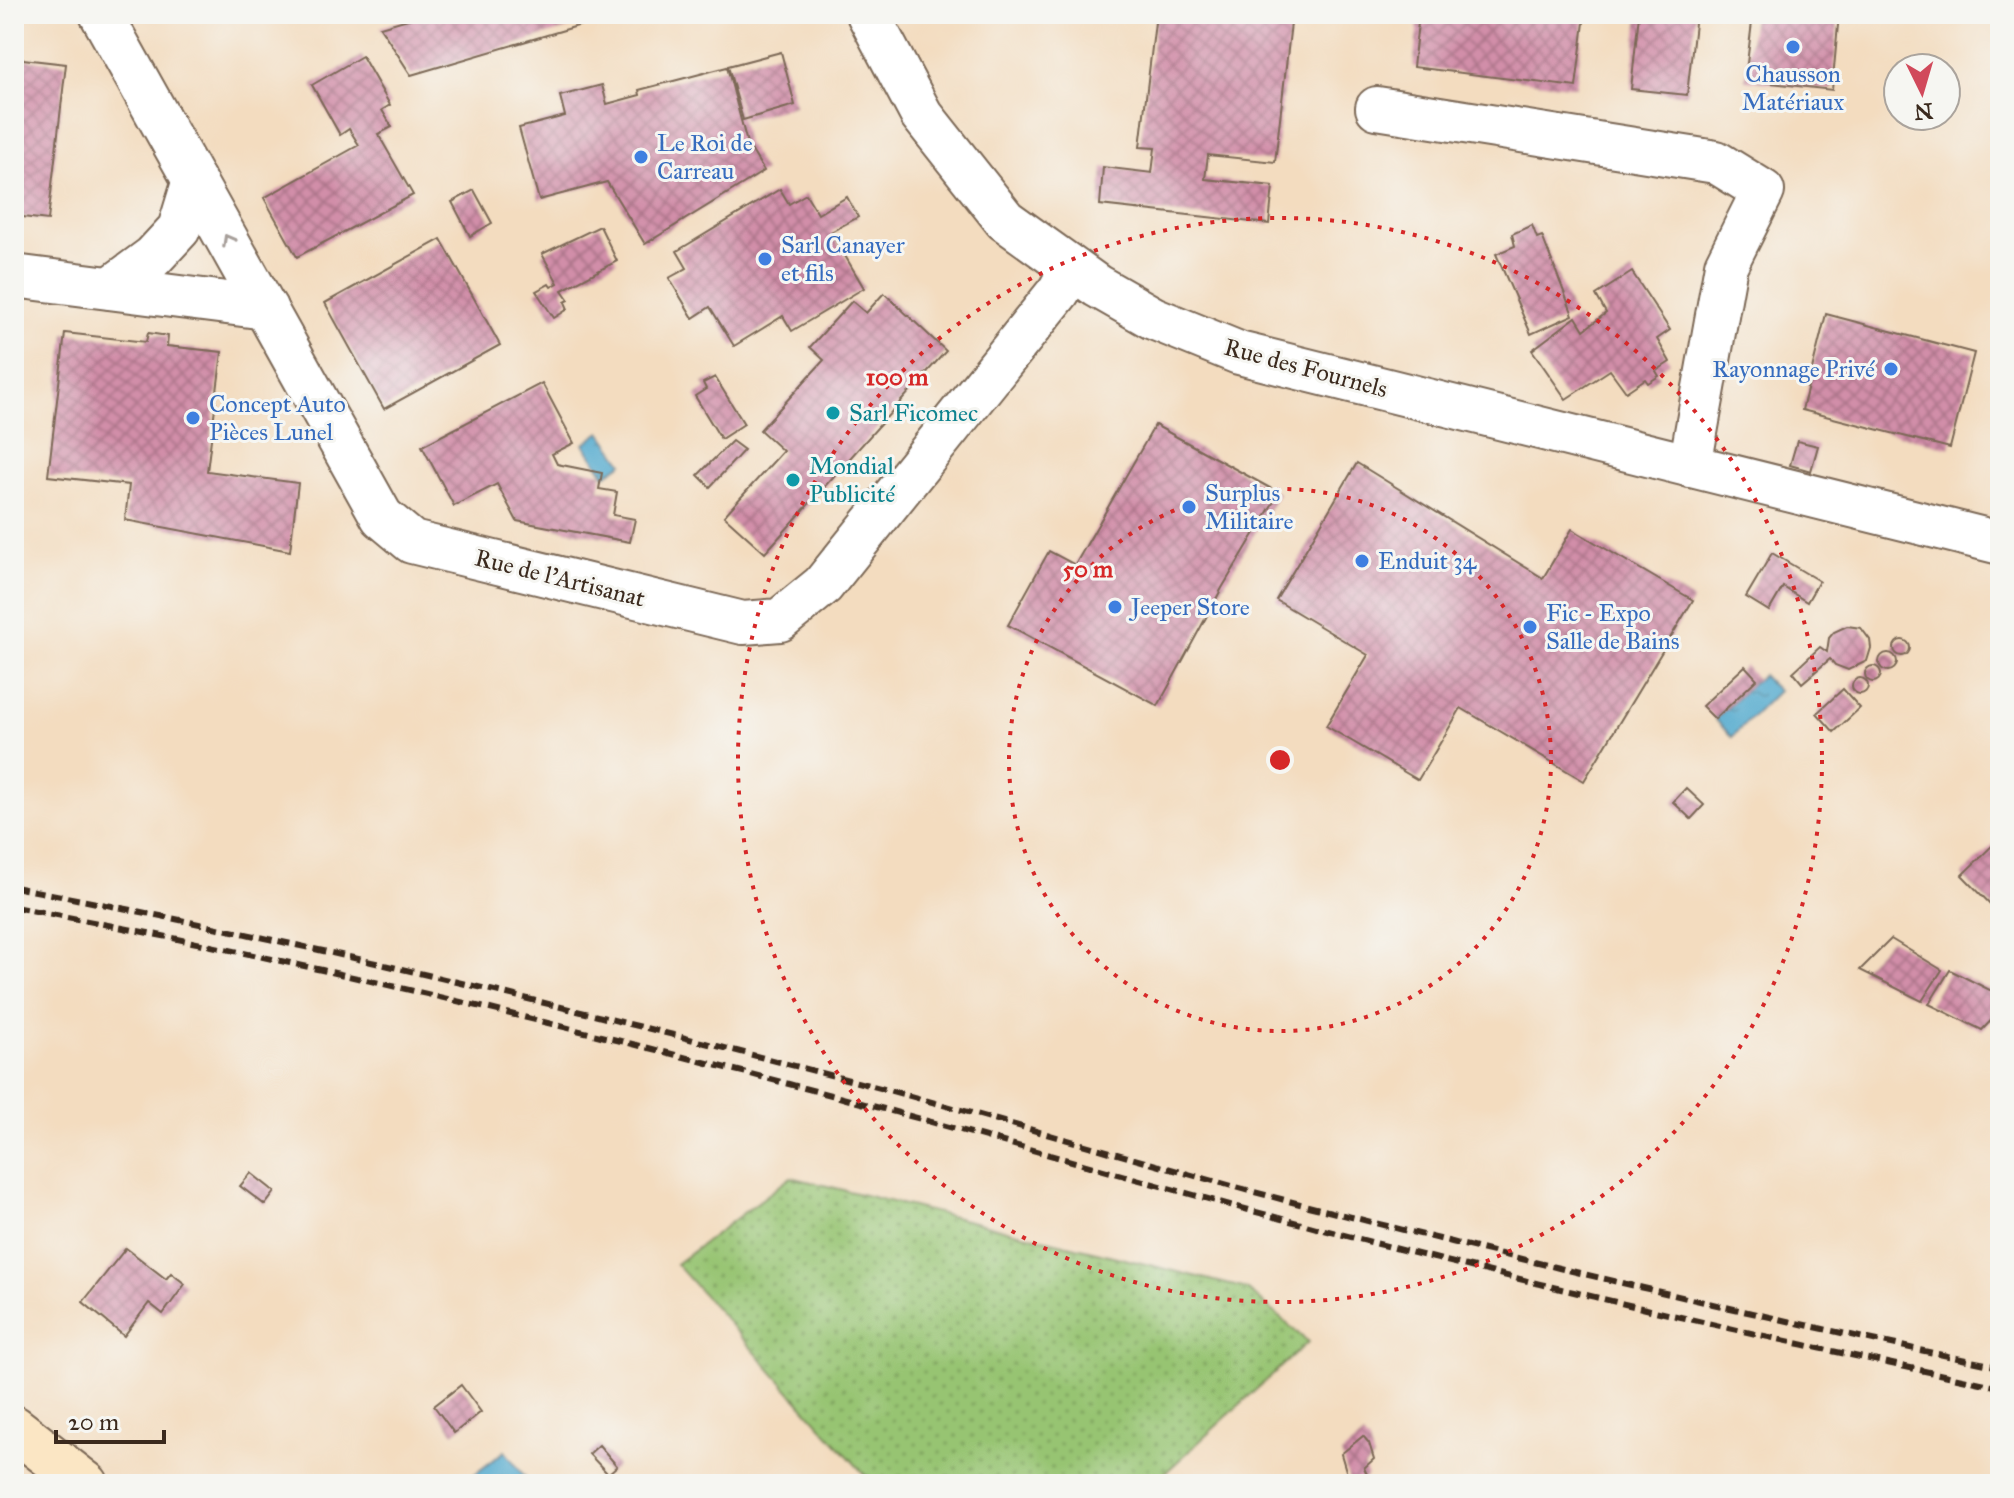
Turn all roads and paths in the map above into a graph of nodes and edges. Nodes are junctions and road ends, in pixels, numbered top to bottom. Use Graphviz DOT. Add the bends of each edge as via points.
graph roads {
  1 [pos="101,14"];
  2 [pos="868,14"];
  3 [pos="1377,108"];
  4 [pos="194,180"];
  5 [pos="1071,269"];
  6 [pos="14,276"];
  7 [pos="111,288"];
  8 [pos="266,308"];
  9 [pos="1690,466"];
  10 [pos="2000,543"];
  11 [pos="14,1428"];
  12 [pos="86,1484"];
  1 -- 4 [label="street, Rue de l'Artisanat"];
  2 -- 5 [label="street, Rue des Fournels" via="930,126 1005,220"];
  3 -- 9 [label="street" via="1716,162 1763,191 1726,265"];
  4 -- 7 [label="street" via="179,229 153,257"];
  8 -- 4 [label="street, Rue de l'Artisanat, one-way"];
  5 -- 8 [label="street, Rue de l'Artisanat" via="1059,291 823,585 780,620 743,623 412,542 382,517"];
  5 -- 9 [label="street, Rue des Fournels" via="1153,318 1239,353"];
  6 -- 7 [label="street"];
  7 -- 8 [label="street"];
  9 -- 10 [label="street, Rue des Fournels"];
  11 -- 12 [label="street"];
}
